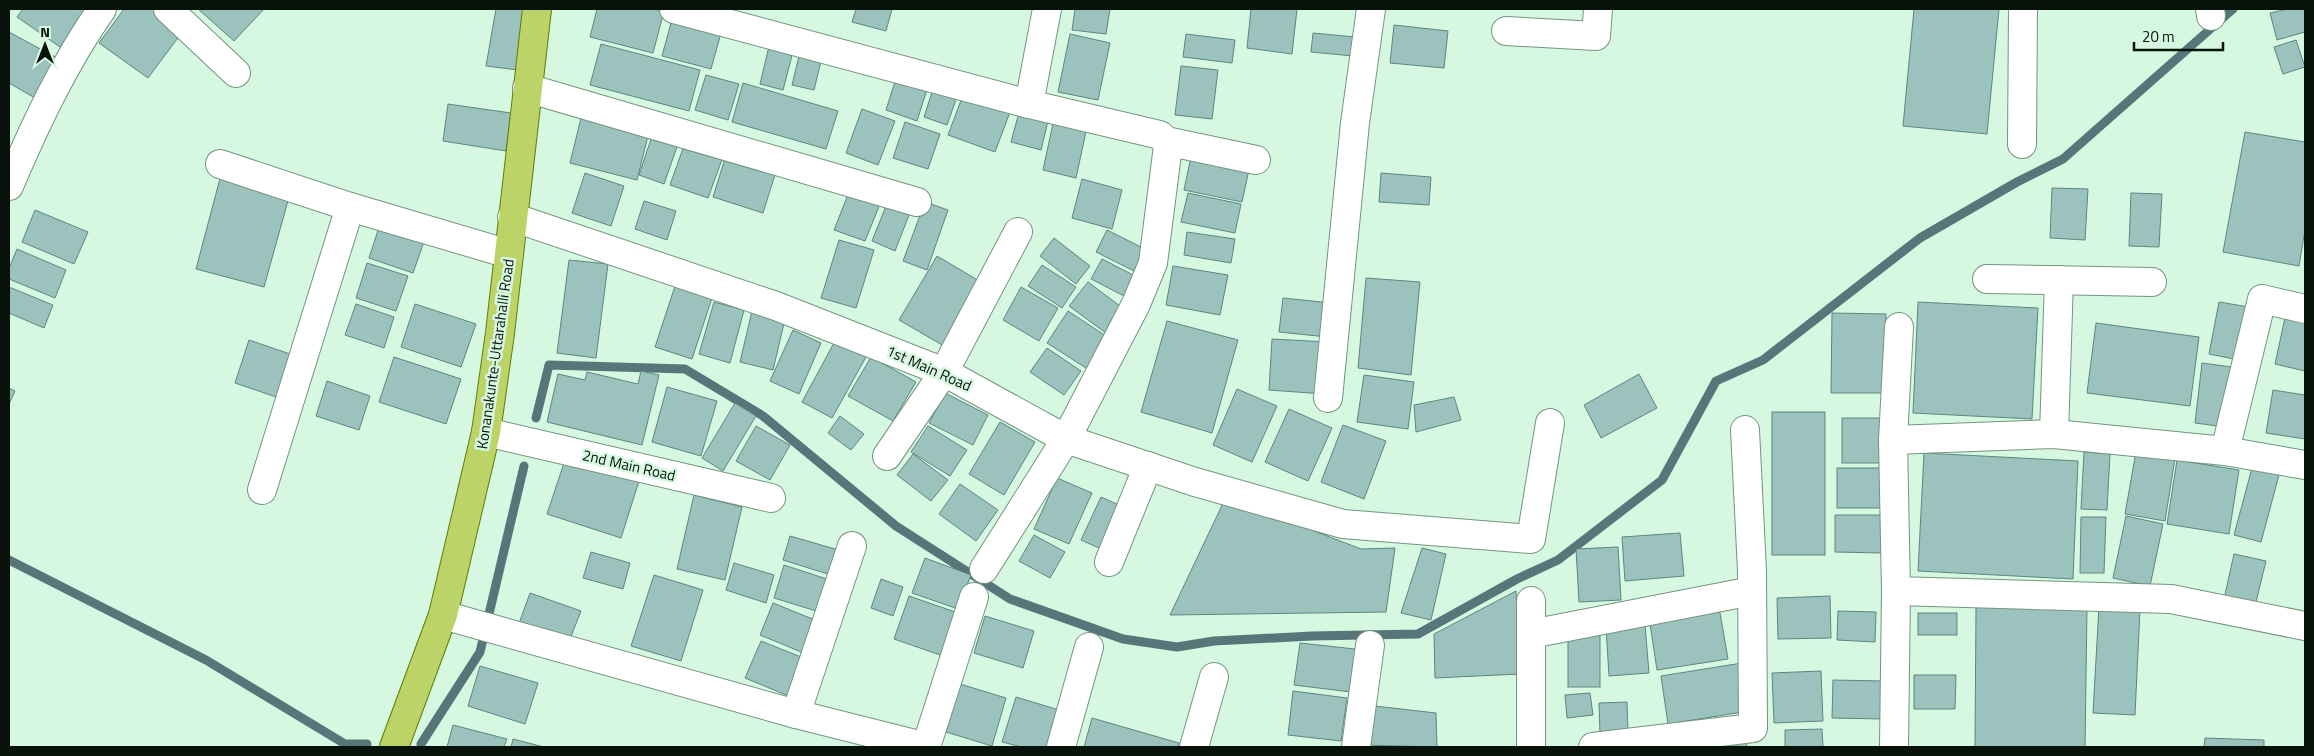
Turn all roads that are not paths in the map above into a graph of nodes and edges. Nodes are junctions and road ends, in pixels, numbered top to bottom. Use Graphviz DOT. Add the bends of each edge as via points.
graph roads {
  1 [pos="102,9"];
  2 [pos="168,9"];
  3 [pos="537,9"];
  4 [pos="674,9"];
  5 [pos="1047,9"];
  6 [pos="1371,9"];
  7 [pos="1598,9"];
  8 [pos="2023,9"];
  9 [pos="1506,30"];
  10 [pos="236,73"];
  11 [pos="527,88"];
  12 [pos="1029,104"];
  13 [pos="1166,141"];
  14 [pos="2022,144"];
  15 [pos="1256,160"];
  16 [pos="220,164"];
  17 [pos="12,170"];
  18 [pos="917,202"];
  19 [pos="350,207"];
  20 [pos="512,217"];
  21 [pos="1018,232"];
  22 [pos="508,254"];
  23 [pos="1987,279"];
  24 [pos="2059,280"];
  25 [pos="2152,282"];
  26 [pos="2305,309"];
  27 [pos="1899,327"];
  28 [pos="944,372"];
  29 [pos="1328,398"];
  30 [pos="1550,423"];
  31 [pos="1746,430"];
  32 [pos="486,432"];
  33 [pos="2054,434"];
  34 [pos="1066,439"];
  35 [pos="1893,440"];
  36 [pos="2225,451"];
  37 [pos="888,456"];
  38 [pos="2305,465"];
  39 [pos="1148,466"];
  40 [pos="262,490"];
  41 [pos="772,498"];
  42 [pos="852,546"];
  43 [pos="1109,562"];
  44 [pos="984,569"];
  45 [pos="1752,591"];
  46 [pos="1896,591"];
  47 [pos="974,597"];
  48 [pos="1531,601"];
  49 [pos="443,615"];
  50 [pos="2305,626"];
  51 [pos="1531,634"];
  52 [pos="1370,646"];
  53 [pos="1088,647"];
  54 [pos="1214,676"];
  55 [pos="796,714"];
  56 [pos="394,747"];
  57 [pos="927,747"];
  58 [pos="1061,747"];
  59 [pos="1194,747"];
  60 [pos="1356,747"];
  61 [pos="1531,747"];
  62 [pos="1593,747"];
  63 [pos="1894,747"];
  1 -- 17 [label="street" via="79,41"];
  2 -- 10 [label="street"];
  3 -- 11 [label="main road, Konanakunte-Uttarahalli Road"];
  4 -- 12 [label="street"];
  5 -- 12 [label="street"];
  6 -- 29 [label="street" via="1355,123"];
  7 -- 9 [label="street" via="1596,36"];
  8 -- 14 [label="street"];
  11 -- 18 [label="street"];
  11 -- 20 [label="main road, Konanakunte-Uttarahalli Road"];
  12 -- 13 [label="street" via="1160,136"];
  13 -- 15 [label="street"];
  13 -- 34 [label="street" via="1168,146 1153,263 1136,304"];
  16 -- 19 [label="street"];
  19 -- 22 [label="street"];
  19 -- 40 [label="street"];
  20 -- 22 [label="main road, Konanakunte-Uttarahalli Road"];
  20 -- 28 [label="street, 1st Main Road" via="776,306"];
  21 -- 28 [label="street"];
  22 -- 32 [label="main road, Konanakunte-Uttarahalli Road"];
  23 -- 24 [label="street"];
  24 -- 25 [label="street"];
  24 -- 33 [label="street"];
  26 -- 36 [label="street" via="2262,299"];
  27 -- 35 [label="street"];
  28 -- 34 [label="street, 1st Main Road"];
  28 -- 37 [label="street"];
  30 -- 39 [label="street, 1st Main Road" via="1531,538 1343,524"];
  31 -- 45 [label="street"];
  32 -- 41 [label="street, 2nd Main Road"];
  32 -- 49 [label="main road, Konanakunte-Uttarahalli Road"];
  33 -- 35 [label="street"];
  33 -- 36 [label="street"];
  34 -- 39 [label="street, 1st Main Road"];
  34 -- 44 [label="street"];
  35 -- 46 [label="street"];
  36 -- 38 [label="street"];
  39 -- 43 [label="street"];
  42 -- 55 [label="street"];
  45 -- 51 [label="street"];
  45 -- 62 [label="street" via="1753,728"];
  46 -- 50 [label="street" via="2171,599"];
  46 -- 63 [label="street"];
  47 -- 57 [label="street"];
  48 -- 51 [label="street"];
  49 -- 55 [label="street"];
  49 -- 56 [label="main road, Konanakunte-Uttarahalli Road"];
  51 -- 61 [label="street"];
  52 -- 60 [label="street"];
  53 -- 58 [label="street"];
  54 -- 59 [label="street"];
  55 -- 57 [label="street"];
}
